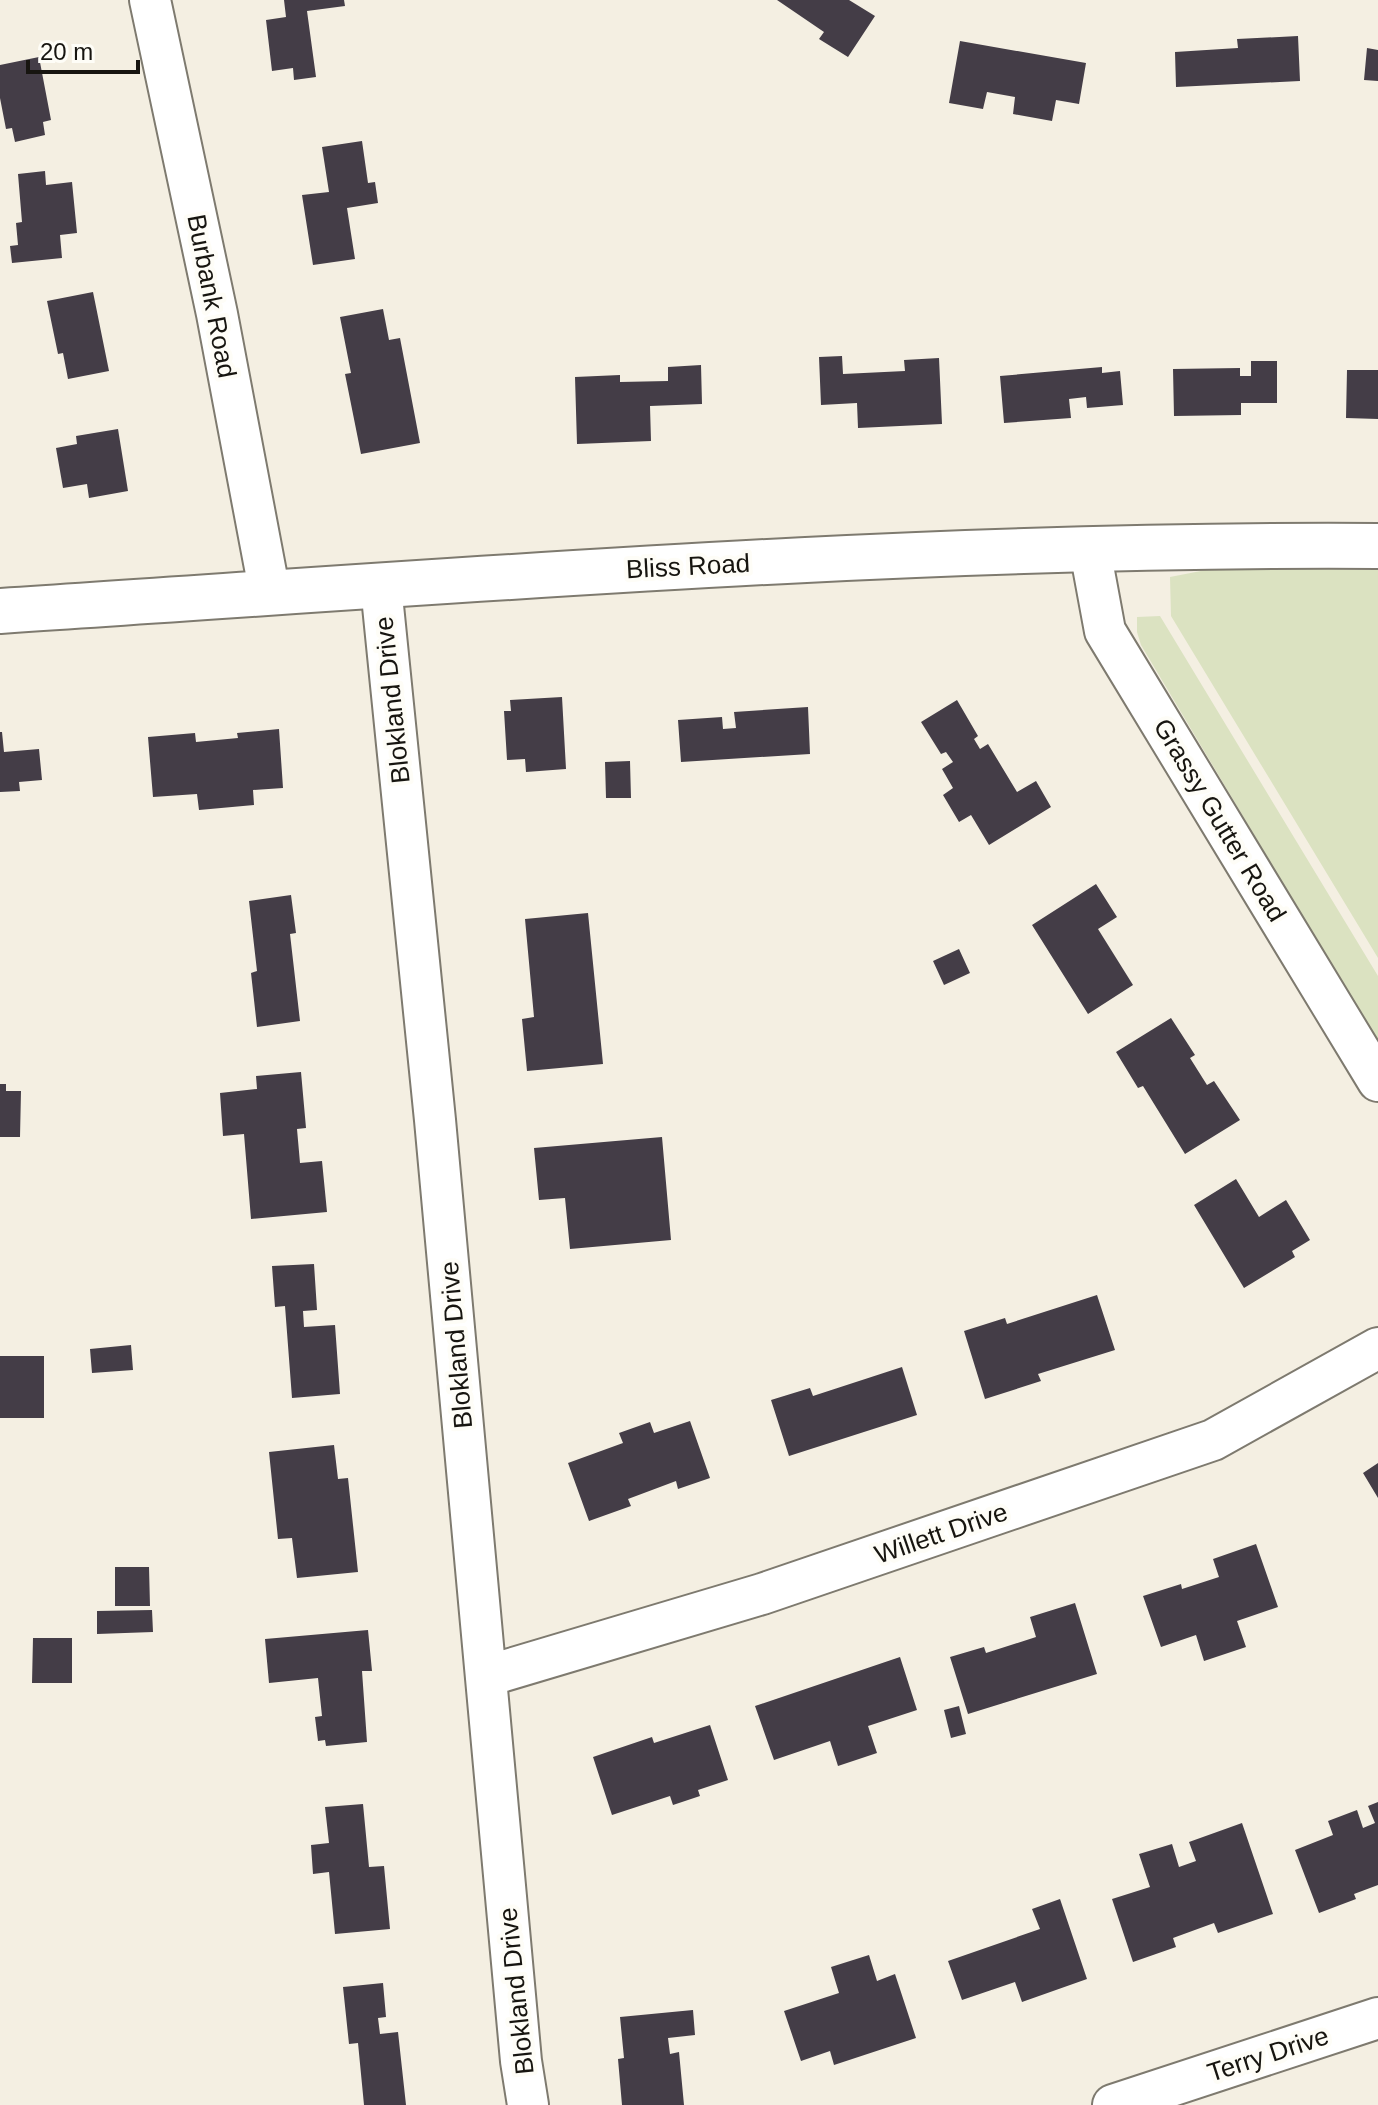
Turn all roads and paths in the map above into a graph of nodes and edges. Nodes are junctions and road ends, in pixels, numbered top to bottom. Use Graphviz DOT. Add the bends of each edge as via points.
graph roads {
  1 [pos="150,0"];
  2 [pos="1378,546"];
  3 [pos="1090,550"];
  4 [pos="381,586"];
  5 [pos="270,594"];
  6 [pos="0,611"];
  7 [pos="1378,1081"];
  8 [pos="1378,1348"];
  9 [pos="487,1676"];
  10 [pos="1378,2018"];
  11 [pos="528,2105"];
  12 [pos="1113,2105"];
  1 -- 5 [label="street, Burbank Road"];
  2 -- 3 [label="main road, Bliss Road"];
  3 -- 4 [label="main road, Bliss Road" via="613,569"];
  3 -- 7 [label="street, Grassy Gutter Road" via="1105,631"];
  4 -- 5 [label="main road, Bliss Road"];
  4 -- 9 [label="street, Blokland Drive"];
  5 -- 6 [label="main road, Bliss Road"];
  8 -- 9 [label="street, Willett Drive" via="1213,1440 762,1594"];
  9 -- 11 [label="street, Blokland Drive"];
  10 -- 12 [label="street, Terry Drive"];
}
